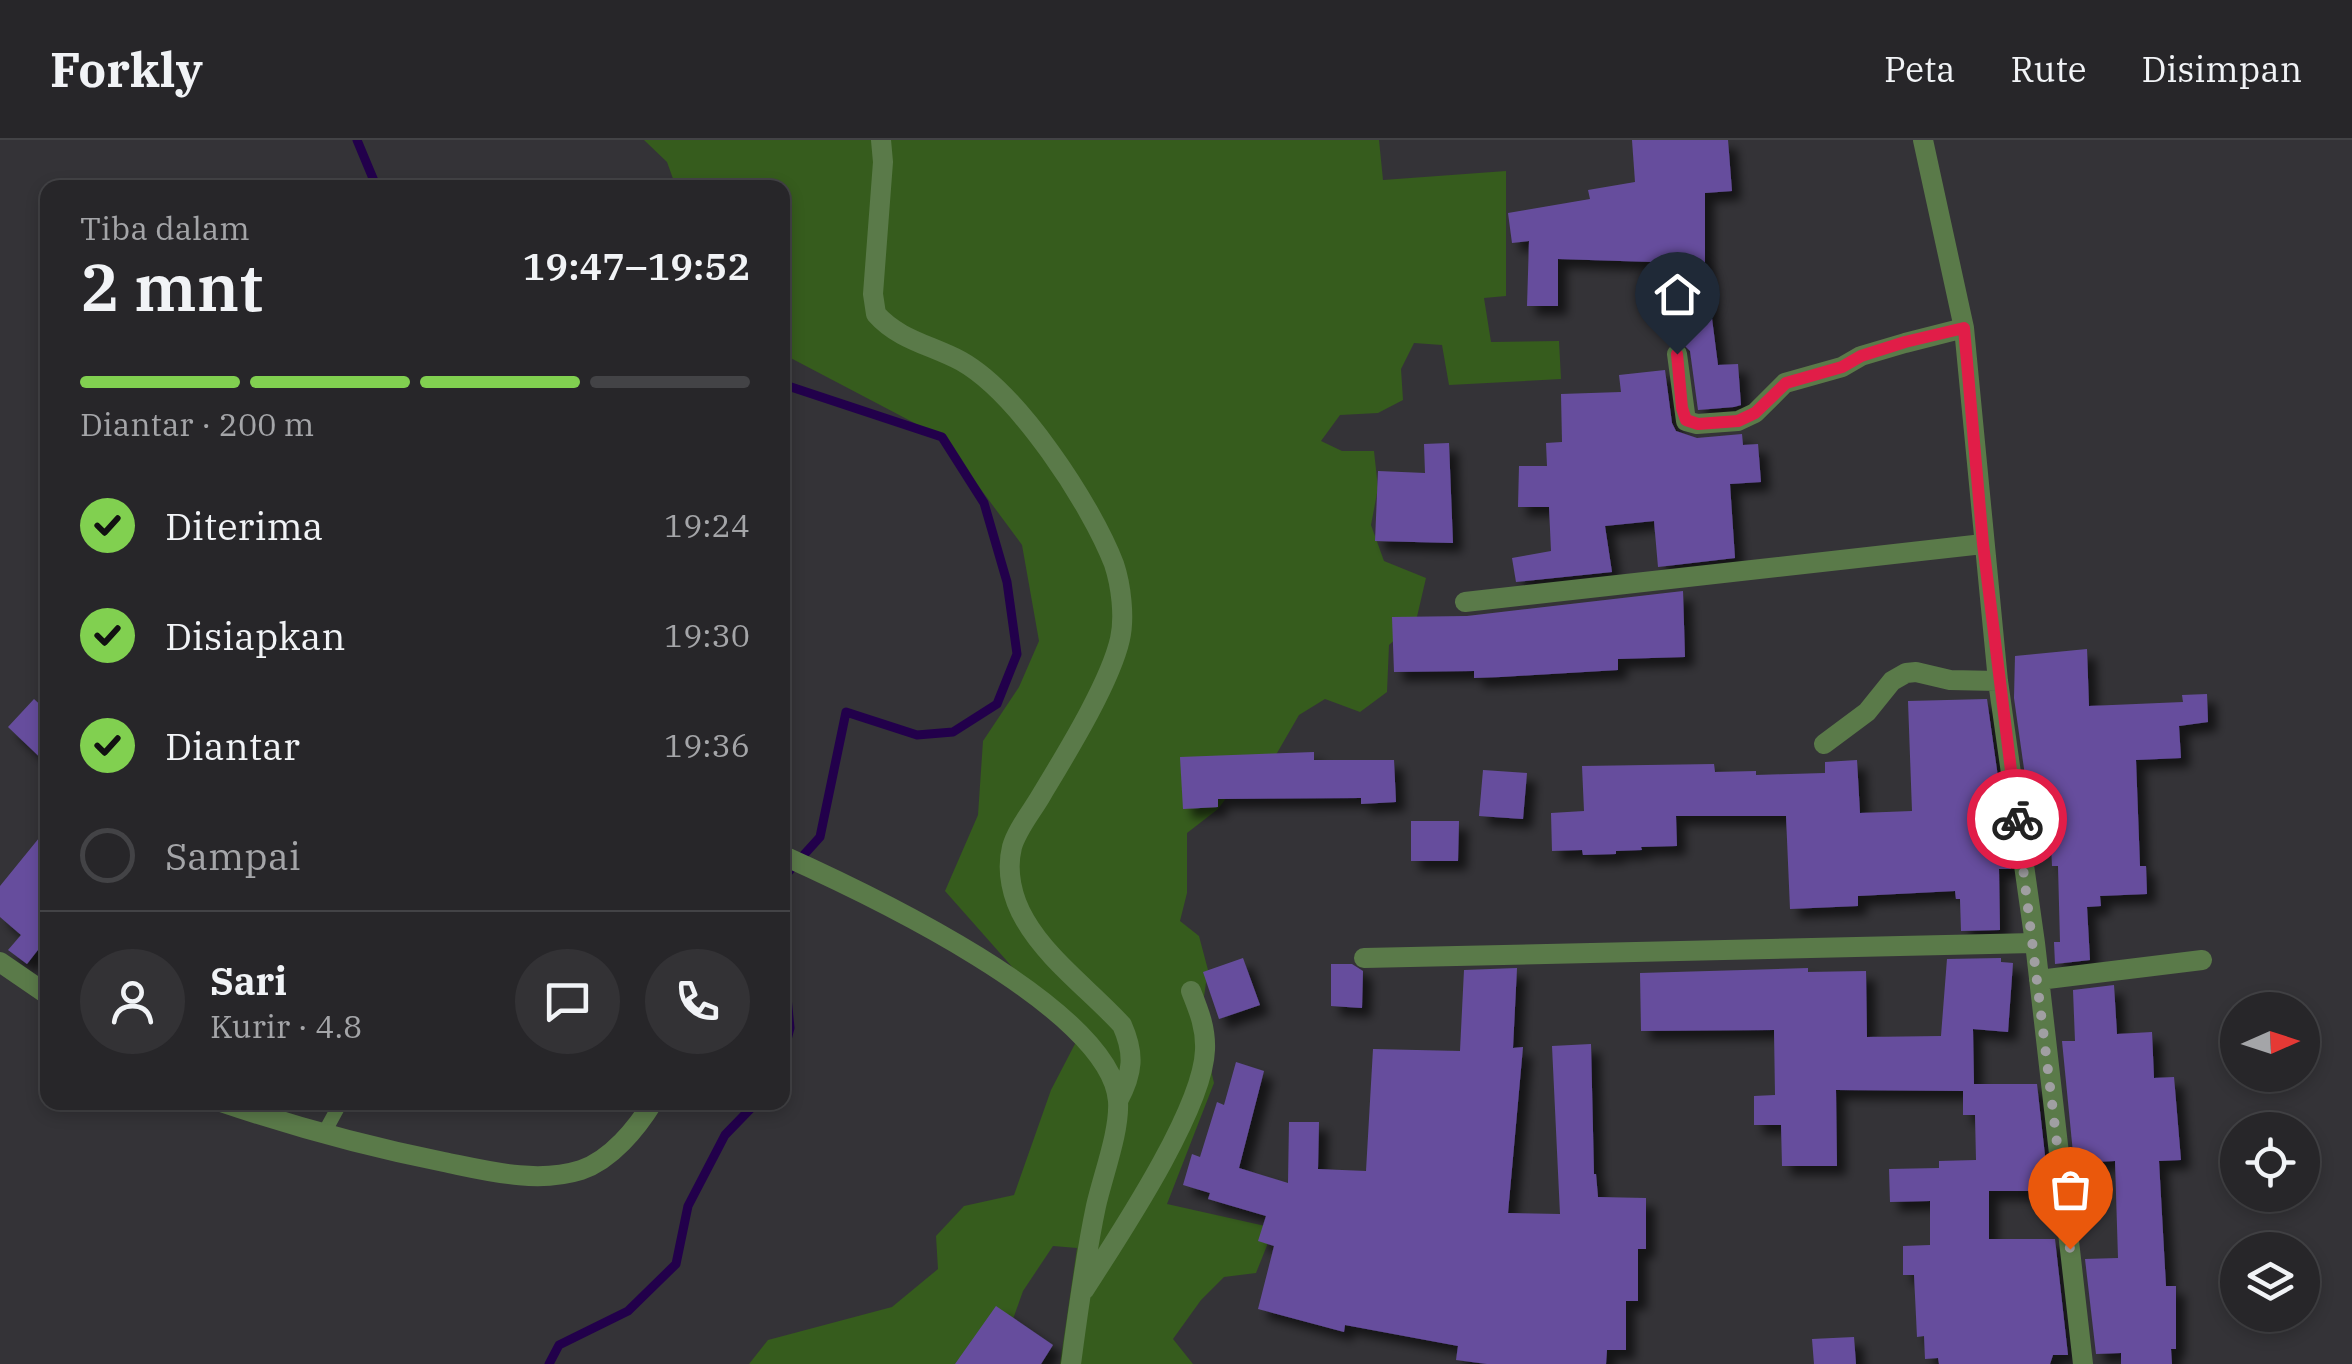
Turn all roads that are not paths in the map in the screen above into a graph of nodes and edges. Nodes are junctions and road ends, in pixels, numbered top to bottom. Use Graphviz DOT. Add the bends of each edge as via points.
graph roads {
  1 [pos="881,140"];
  2 [pos="1923,140"];
  3 [pos="1964,328"];
  4 [pos="1677,354"];
  5 [pos="1983,544"];
  6 [pos="1465,602"];
  7 [pos="1998,681"];
  8 [pos="1824,744"];
  9 [pos="790,859"];
  10 [pos="2035,944"];
  11 [pos="1364,958"];
  12 [pos="2202,960"];
  13 [pos="0,962"];
  14 [pos="2039,980"];
  15 [pos="40,990"];
  16 [pos="1191,990"];
  17 [pos="1118,1101"];
  18 [pos="246,1110"];
  19 [pos="337,1110"];
  20 [pos="647,1110"];
  21 [pos="323,1135"];
  22 [pos="1080,1297"];
  23 [pos="1071,1364"];
  24 [pos="2084,1364"];
  1 -- 17 [label="street" via="876,314 906,338 960,361 1007,397 1098,529 1115,568 1121,637 1110,670 1012,845 1010,882 1042,944 1130,1041 1132,1069"];
  2 -- 3 [label="street"];
  3 -- 4 [label="street" via="1786,383 1738,421 1686,420"];
  3 -- 5 [label="street"];
  5 -- 6 [label="street"];
  5 -- 7 [label="street"];
  7 -- 8 [label="street" via="1906,672"];
  7 -- 10 [label="street"];
  9 -- 17 [label="street" via="965,948 1040,1000 1106,1062"];
  10 -- 11 [label="street"];
  10 -- 14 [label="street"];
  12 -- 14 [label="street"];
  13 -- 15 [label="street"];
  14 -- 24 [label="street"];
  16 -- 22 [label="street" via="1204,1022 1205,1054 1193,1100"];
  17 -- 22 [label="street"];
  18 -- 21 [label="street"];
  19 -- 21 [label="lane"];
  20 -- 21 [label="street" via="609,1153 584,1169 551,1176 490,1171"];
  22 -- 23 [label="street"];
}
